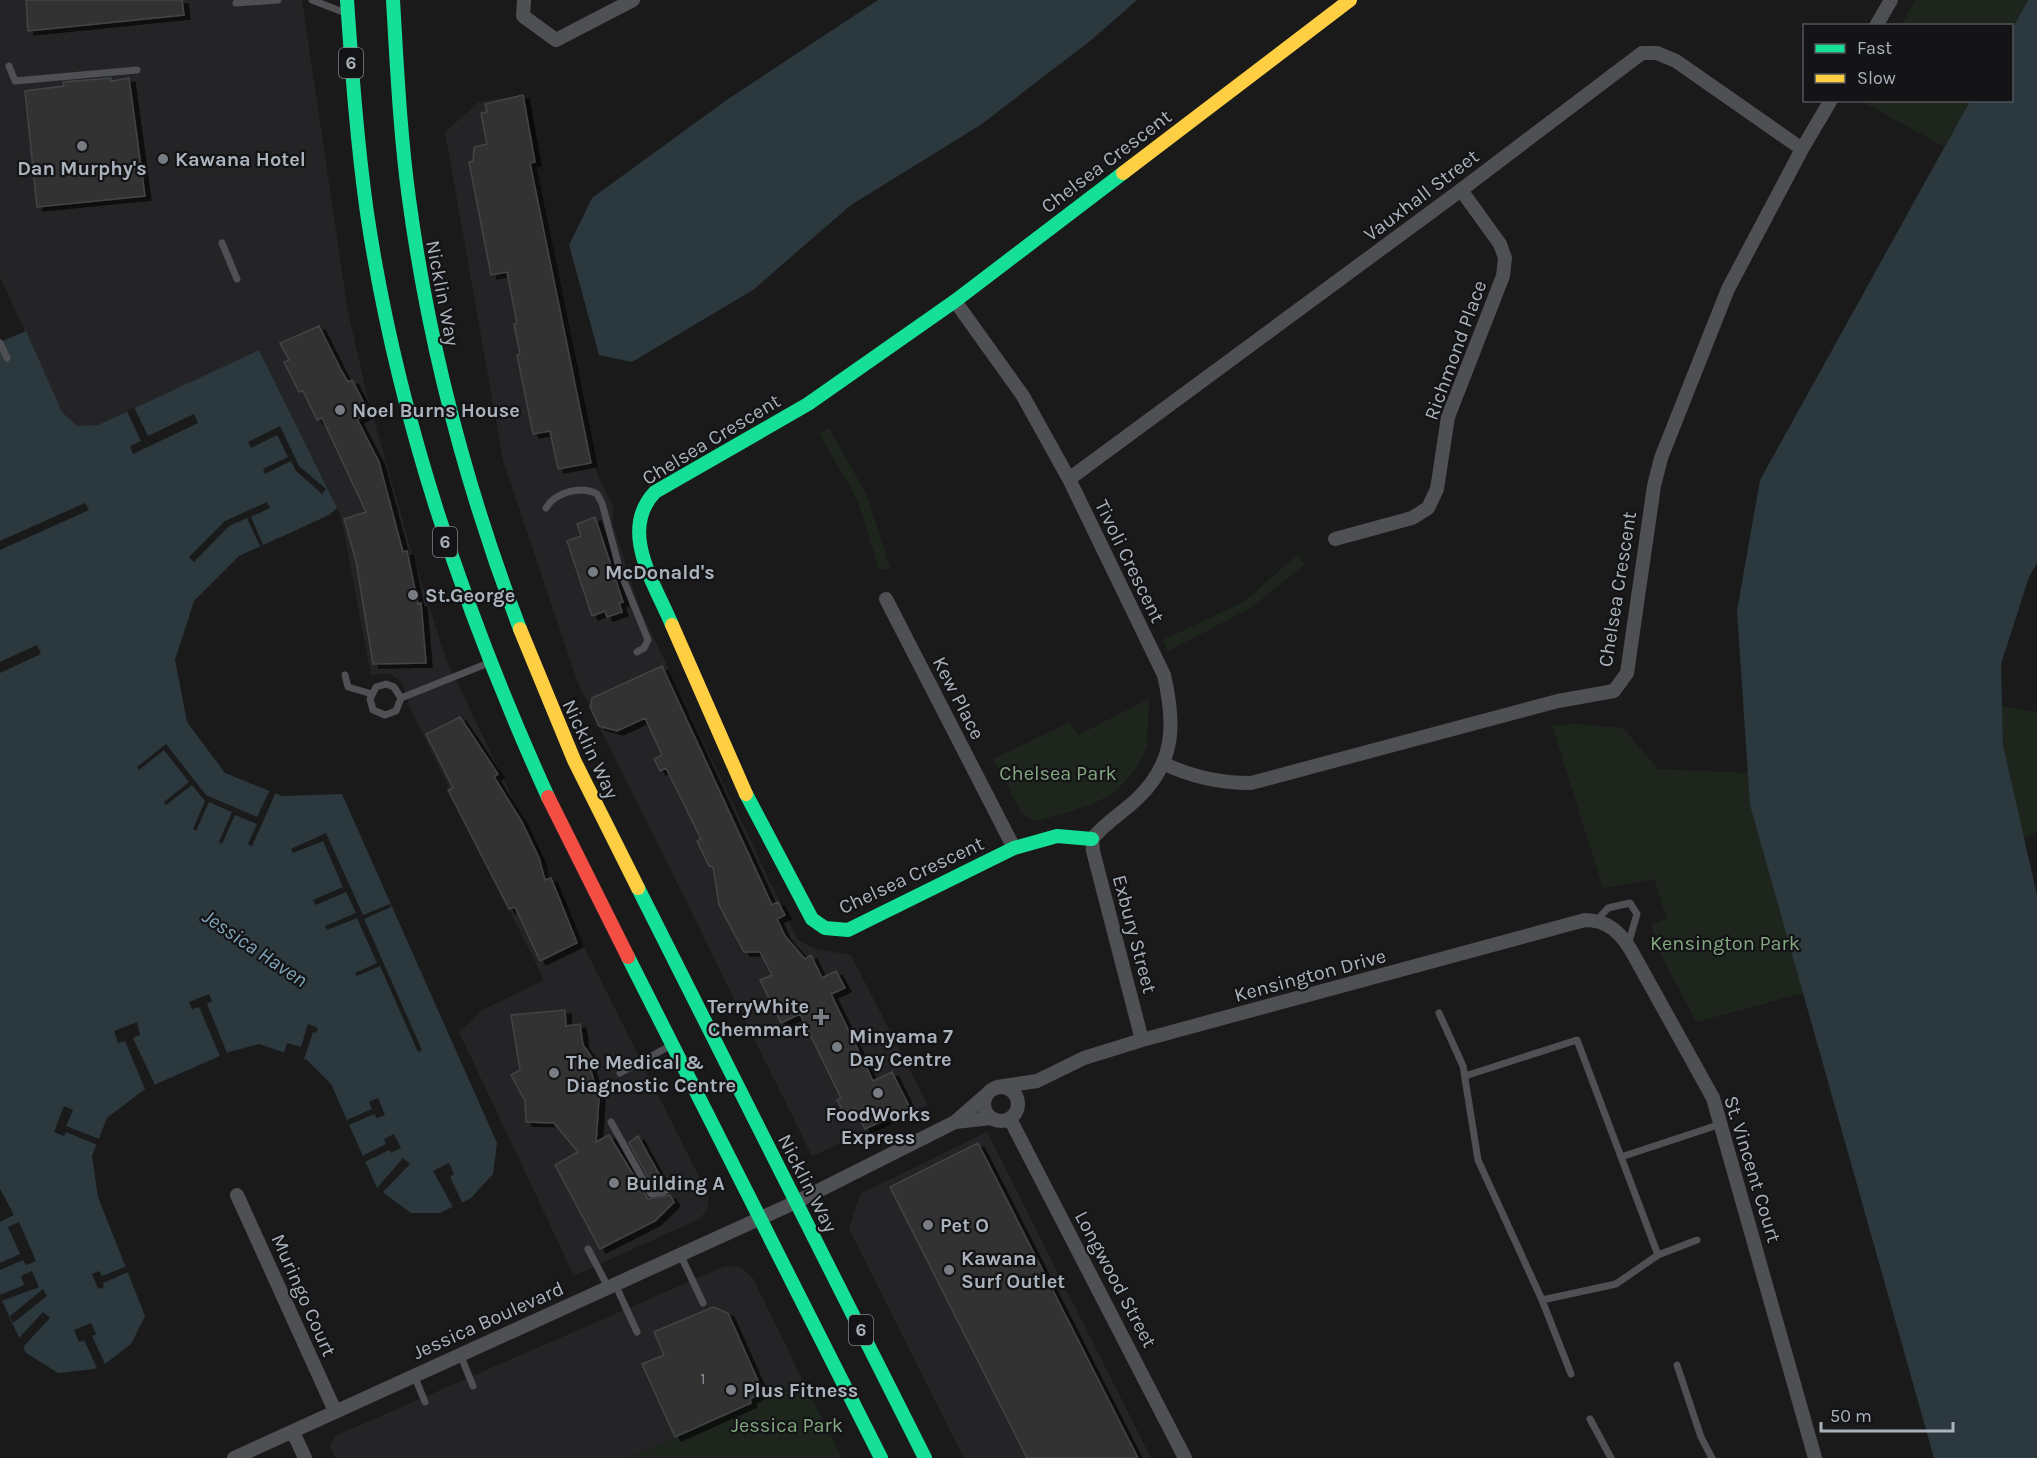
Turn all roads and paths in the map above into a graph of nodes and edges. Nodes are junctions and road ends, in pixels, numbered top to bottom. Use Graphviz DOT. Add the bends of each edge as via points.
graph roads {
  1 [pos="278,0"];
  2 [pos="312,0"];
  3 [pos="393,0"];
  4 [pos="524,0"];
  5 [pos="633,0"];
  6 [pos="1350,0"];
  7 [pos="1891,0"];
  8 [pos="236,3"];
  9 [pos="347,7"];
  10 [pos="1877,24"];
  11 [pos="9,66"];
  12 [pos="137,70"];
  13 [pos="1830,102"];
  14 [pos="1802,150"];
  15 [pos="1461,190"];
  16 [pos="222,243"];
  17 [pos="237,279"];
  18 [pos="955,301"];
  19 [pos="0,343"];
  20 [pos="7,358"];
  21 [pos="1069,479"];
  22 [pos="546,508"];
  23 [pos="1335,539"];
  24 [pos="886,598"];
  25 [pos="637,652"];
  26 [pos="489,663"];
  27 [pos="345,675"];
  28 [pos="372,694"];
  29 [pos="401,698"];
  30 [pos="1163,763"];
  31 [pos="1092,839"];
  32 [pos="1014,848"];
  33 [pos="1597,920"];
  34 [pos="1628,945"];
  35 [pos="1439,1013"];
  36 [pos="1142,1040"];
  37 [pos="673,1045"];
  38 [pos="620,1073"];
  39 [pos="1465,1076"];
  40 [pos="1037,1081"];
  41 [pos="992,1091"];
  42 [pos="1019,1100"];
  43 [pos="991,1118"];
  44 [pos="1010,1119"];
  45 [pos="611,1122"];
  46 [pos="955,1122"];
  47 [pos="1722,1124"];
  48 [pos="1621,1157"];
  49 [pos="676,1185"];
  50 [pos="237,1195"];
  51 [pos="796,1202"];
  52 [pos="760,1218"];
  53 [pos="1697,1240"];
  54 [pos="588,1249"];
  55 [pos="680,1254"];
  56 [pos="1658,1255"];
  57 [pos="611,1285"];
  58 [pos="1542,1300"];
  59 [pos="703,1304"];
  60 [pos="637,1332"];
  61 [pos="460,1354"];
  62 [pos="1677,1365"];
  63 [pos="1571,1374"];
  64 [pos="414,1375"];
  65 [pos="473,1386"];
  66 [pos="425,1402"];
  67 [pos="335,1411"];
  68 [pos="1590,1419"];
  69 [pos="293,1432"];
  70 [pos="234,1458"];
  71 [pos="305,1458"];
  72 [pos="881,1458"];
  73 [pos="925,1458"];
  74 [pos="1185,1458"];
  75 [pos="1611,1458"];
  76 [pos="1712,1458"];
  77 [pos="1815,1458"];
  1 -- 8 [label="lane"];
  2 -- 9 [label="lane"];
  3 -- 51 [label="main road, Nicklin Way / 6" via="400,135 417,264 446,402 492,561 574,760"];
  4 -- 5 [label="street" via="523,16 556,40"];
  6 -- 18 [label="main road, Chelsea Crescent"];
  7 -- 10 [label="street"];
  9 -- 26 [label="main road, 6" via="364,198 387,324 434,509"];
  11 -- 12 [label="lane" via="15,81"];
  13 -- 14 [label="street, Chelsea Crescent"];
  14 -- 15 [label="street, Vauxhall Street" via="1676,61 1657,53 1642,53"];
  14 -- 30 [label="street, Chelsea Crescent" via="1728,289 1661,458 1653,486 1627,673 1614,692 1558,701 1251,783 1226,783 1181,772"];
  15 -- 21 [label="street, Vauxhall Street"];
  15 -- 23 [label="street, Richmond Place" via="1500,243 1505,258 1503,276 1448,417 1437,489 1428,508 1412,518"];
  16 -- 17 [label="lane"];
  18 -- 21 [label="street, Tivoli Crescent" via="1023,396"];
  18 -- 32 [label="main road, Chelsea Crescent" via="808,404 655,492 637,515 638,534 641,552 736,774 812,920 825,928 848,930"];
  19 -- 20 [label="lane"];
  21 -- 30 [label="street, Tivoli Crescent" via="1164,675 1172,710 1171,741"];
  22 -- 25 [label="lane" via="551,500 582,488 597,494 620,571 648,640"];
  24 -- 32 [label="street, Kew Place"];
  26 -- 29 [label="lane"];
  26 -- 37 [label="main road, 6" via="550,802"];
  27 -- 28 [label="lane" via="348,687"];
  28 -- 29 [label="lane" via="376,687 386,684 394,687"];
  28 -- 29 [label="lane" via="374,710 385,715 396,711"];
  30 -- 31 [label="street, Tivoli Crescent" via="1138,798 1103,825"];
  31 -- 32 [label="main road, Chelsea Crescent" via="1058,836"];
  31 -- 36 [label="street, Exbury Street"];
  33 -- 34 [label="street, St. Vincent Court" via="1612,927"];
  33 -- 34 [label="lane" via="1608,908 1630,903 1638,914"];
  33 -- 36 [label="street, Kensington Drive" via="1585,920"];
  34 -- 47 [label="street, St. Vincent Court" via="1713,1098"];
  35 -- 39 [label="lane"];
  36 -- 40 [label="street, Kensington Drive" via="1084,1058"];
  37 -- 38 [label="lane"];
  37 -- 52 [label="main road, 6"];
  39 -- 48 [label="lane" via="1578,1040"];
  39 -- 58 [label="lane" via="1478,1160"];
  40 -- 41 [label="street, Kensington Drive"];
  40 -- 42 [label="street, Kensington Drive"];
  41 -- 42 [label="street" via="1011,1089"];
  41 -- 43 [label="street" via="984,1107"];
  41 -- 46 [label="street"];
  42 -- 44 [label="street" via="1019,1108"];
  43 -- 44 [label="street"];
  43 -- 46 [label="street"];
  44 -- 74 [label="street, Longwood Street"];
  45 -- 49 [label="lane" via="651,1194"];
  46 -- 51 [label="street"];
  47 -- 48 [label="lane"];
  47 -- 77 [label="street, St. Vincent Court"];
  48 -- 56 [label="lane"];
  50 -- 67 [label="street, Muringo Court"];
  51 -- 52 [label="street"];
  51 -- 73 [label="main road, Nicklin Way / 6"];
  52 -- 55 [label="street, Jessica Boulevard"];
  52 -- 72 [label="main road, 6"];
  53 -- 56 [label="lane"];
  54 -- 57 [label="lane"];
  55 -- 57 [label="street, Jessica Boulevard"];
  55 -- 59 [label="lane"];
  56 -- 58 [label="lane" via="1616,1284"];
  57 -- 60 [label="lane"];
  57 -- 61 [label="street, Jessica Boulevard"];
  58 -- 63 [label="lane"];
  61 -- 64 [label="street, Jessica Boulevard"];
  61 -- 65 [label="lane"];
  62 -- 76 [label="lane"];
  64 -- 66 [label="lane"];
  64 -- 67 [label="street, Jessica Boulevard"];
  67 -- 69 [label="street, Jessica Boulevard"];
  68 -- 75 [label="lane"];
  69 -- 70 [label="street, Jessica Boulevard"];
  69 -- 71 [label="street"];
}
